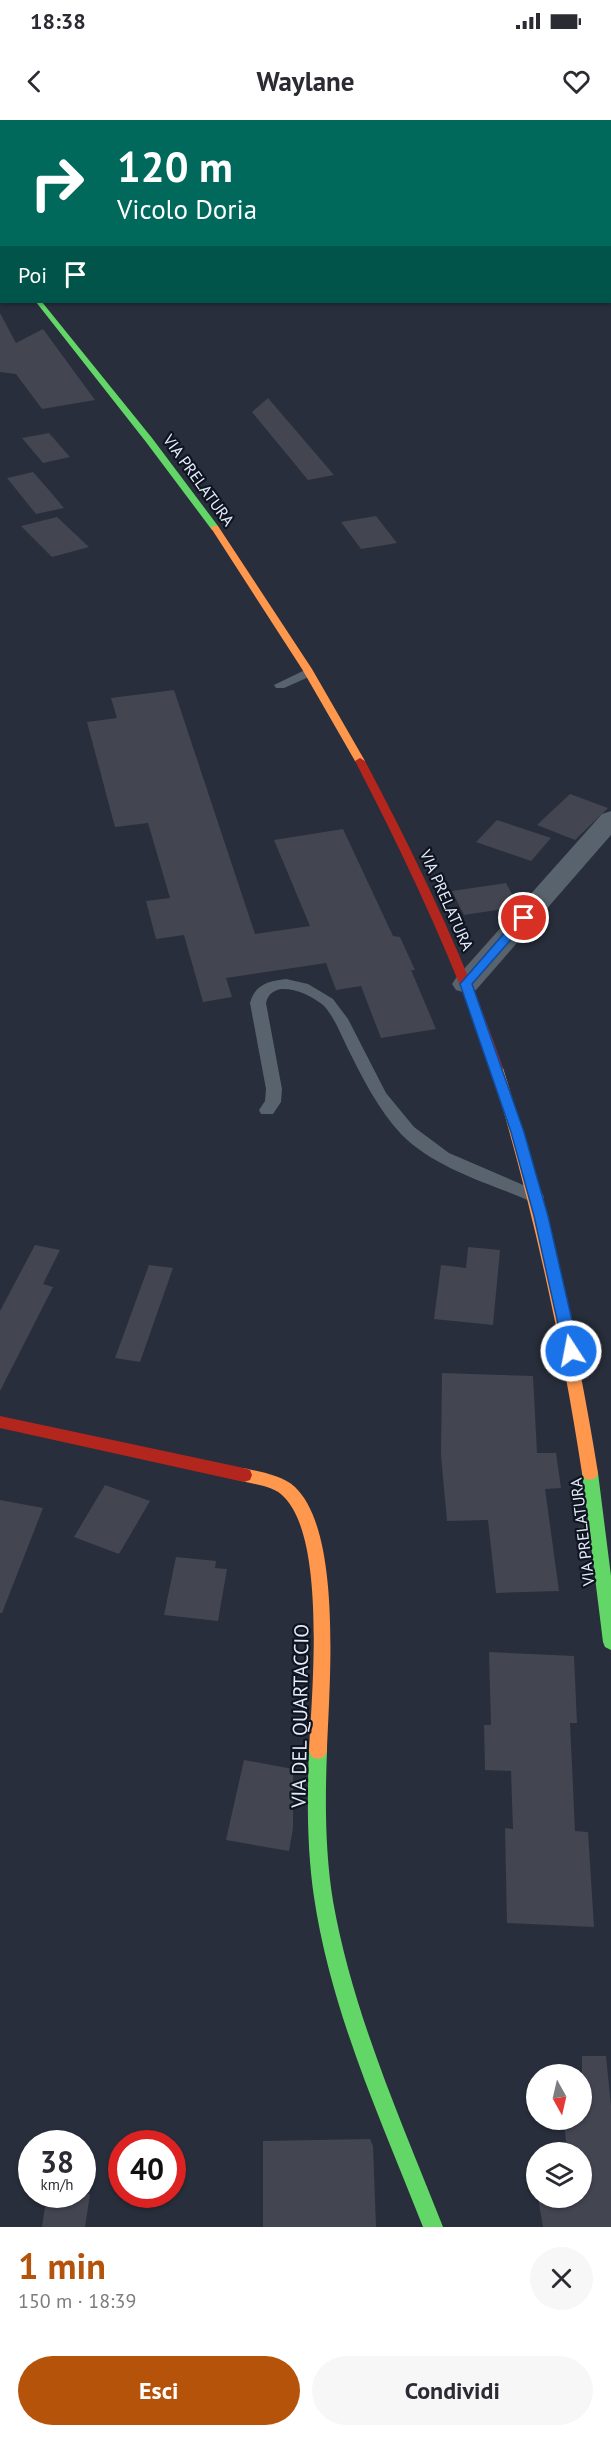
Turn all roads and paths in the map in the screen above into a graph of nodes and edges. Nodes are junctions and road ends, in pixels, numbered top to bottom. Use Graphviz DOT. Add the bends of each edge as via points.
graph roads {
  1 [pos="40,303"];
  2 [pos="308,673"];
  3 [pos="280,685"];
  4 [pos="611,819"];
  5 [pos="466,984"];
  6 [pos="267,1110"];
  7 [pos="536,1197"];
  8 [pos="0,1422"];
  9 [pos="611,1642"];
  10 [pos="433,2227"];
  1 -- 2 [label="street, VIA PRELATURA" via="120,400 213,526"];
  2 -- 3 [label="lane"];
  2 -- 5 [label="street, VIA PRELATURA" via="398,833"];
  4 -- 5 [label="street"];
  5 -- 7 [label="street, VIA PRELATURA"];
  6 -- 7 [label="lane" via="273,1102 274,1089 258,1011 260,994 270,986 296,985 328,1002 380,1096 408,1131 443,1156"];
  7 -- 9 [label="street, VIA PRELATURA" via="579,1394"];
  8 -- 10 [label="street, VIA DEL QUARTACCIO" via="262,1479 285,1488 301,1508 314,1552 320,1612 318,1833 329,1925 354,2022"];
}
